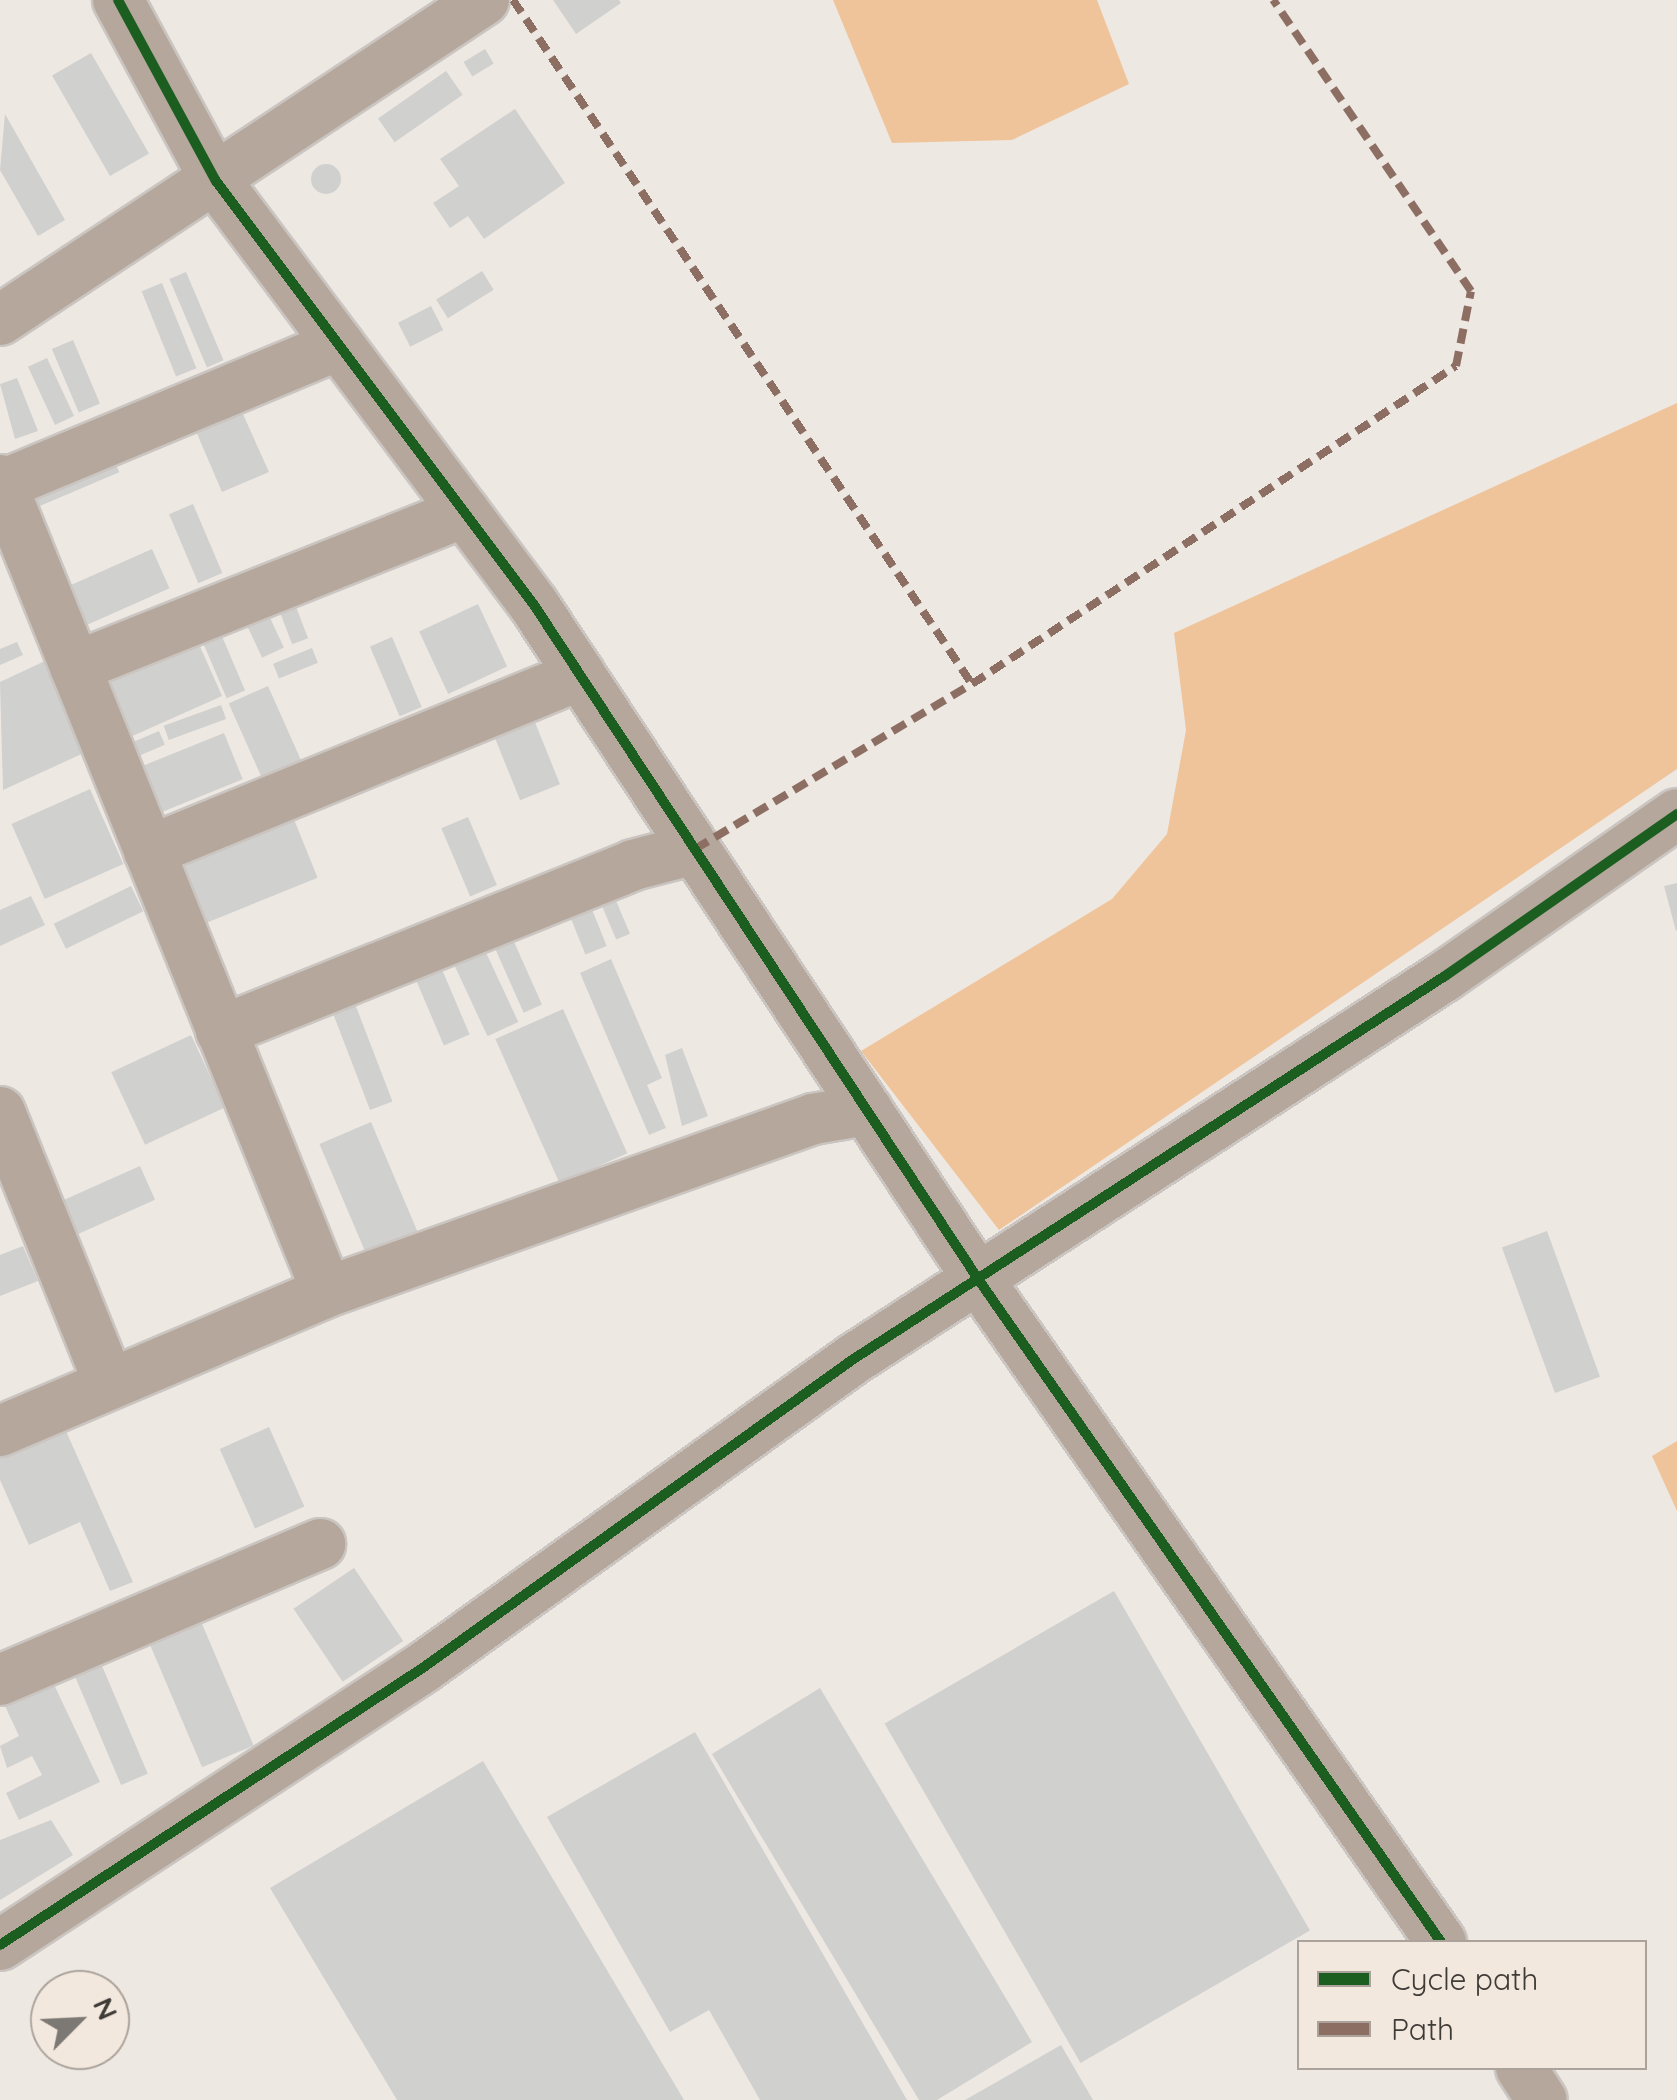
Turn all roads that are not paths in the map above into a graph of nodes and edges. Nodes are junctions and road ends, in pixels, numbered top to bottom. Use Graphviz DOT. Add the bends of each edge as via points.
graph roads {
  1 [pos="118,0"];
  2 [pos="484,0"];
  3 [pos="216,180"];
  4 [pos="0,320"];
  5 [pos="339,345"];
  6 [pos="1,482"];
  7 [pos="464,512"];
  8 [pos="75,667"];
  9 [pos="580,675"];
  10 [pos="1677,814"];
  11 [pos="695,849"];
  12 [pos="149,851"];
  13 [pos="221,1031"];
  14 [pos="867,1110"];
  15 [pos="0,1112"];
  16 [pos="978,1278"];
  17 [pos="327,1292"];
  18 [pos="110,1382"];
  19 [pos="0,1431"];
  20 [pos="320,1544"];
  21 [pos="0,1680"];
  22 [pos="1440,1940"];
  23 [pos="0,1946"];
  24 [pos="1522,2070"];
  25 [pos="1542,2100"];
  1 -- 3 [label="street"];
  2 -- 3 [label="street"];
  3 -- 4 [label="street"];
  3 -- 5 [label="street"];
  5 -- 6 [label="street"];
  5 -- 7 [label="street"];
  6 -- 8 [label="street"];
  7 -- 8 [label="street"];
  7 -- 9 [label="street"];
  8 -- 12 [label="street"];
  9 -- 11 [label="street"];
  9 -- 12 [label="street"];
  10 -- 16 [label="street"];
  11 -- 13 [label="street" via="633,865"];
  11 -- 14 [label="street"];
  12 -- 13 [label="street"];
  13 -- 17 [label="street"];
  14 -- 16 [label="street"];
  14 -- 17 [label="street" via="813,1119"];
  15 -- 18 [label="street"];
  16 -- 22 [label="street"];
  16 -- 23 [label="street" via="424,1667"];
  17 -- 18 [label="street"];
  18 -- 19 [label="street"];
  20 -- 21 [label="street"];
  24 -- 25 [label="street"];
}
